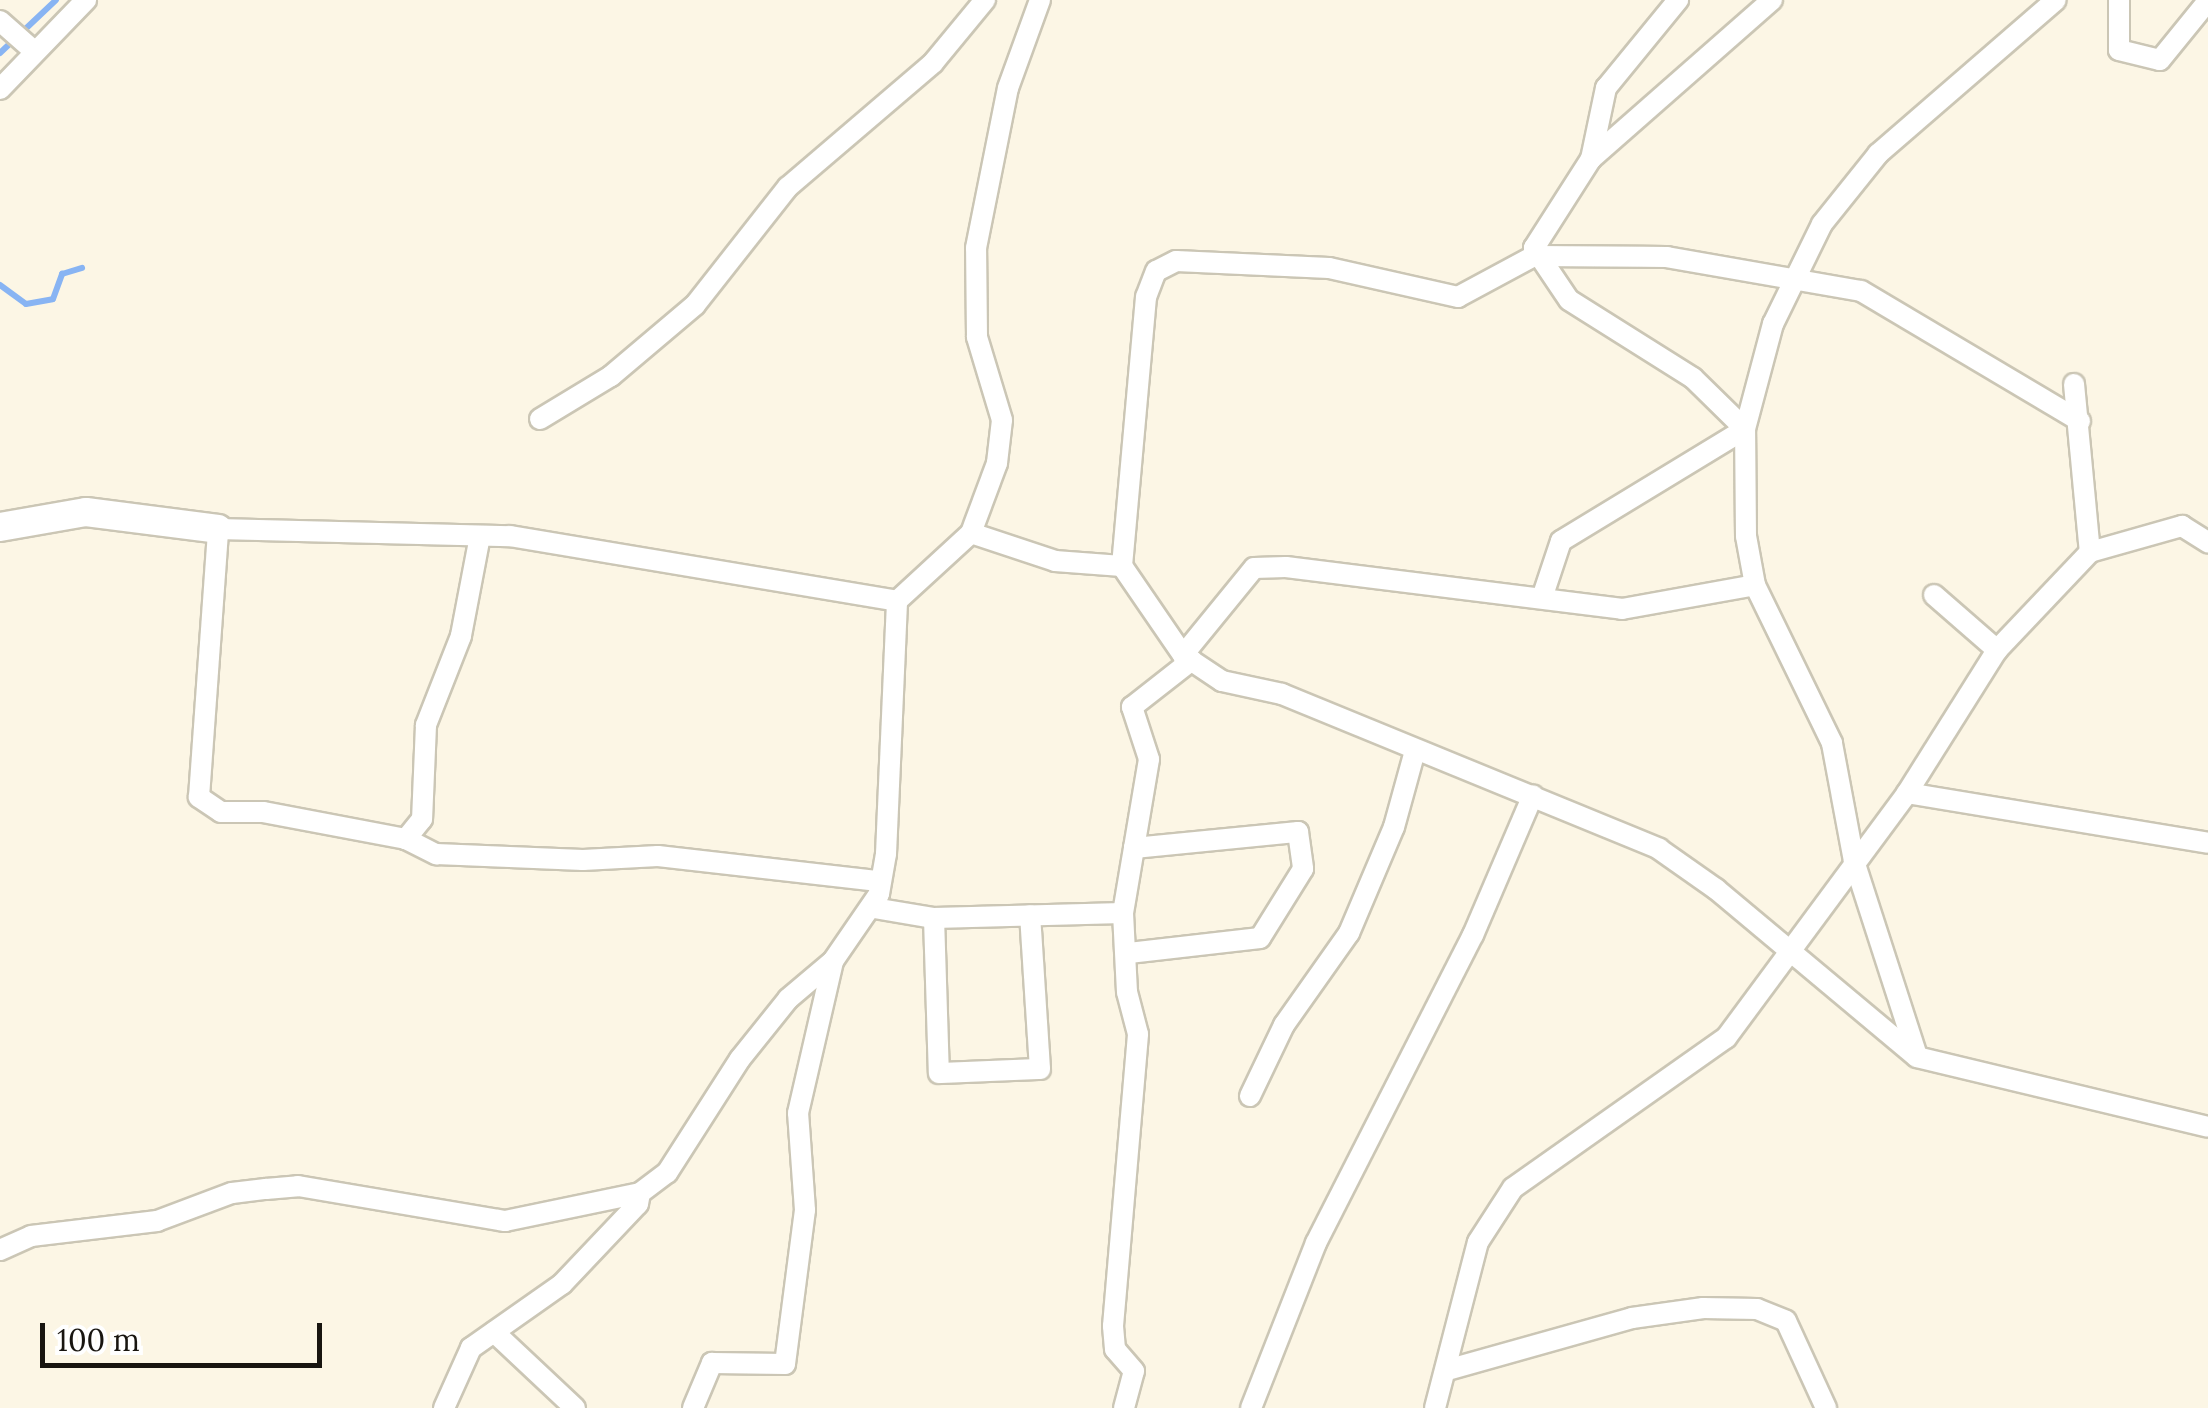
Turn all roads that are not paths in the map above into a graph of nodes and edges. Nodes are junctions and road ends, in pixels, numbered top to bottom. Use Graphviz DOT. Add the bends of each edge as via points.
graph roads {
  1 [pos="86,0"];
  2 [pos="985,0"];
  3 [pos="1040,0"];
  4 [pos="1678,0"];
  5 [pos="1772,0"];
  6 [pos="2056,0"];
  7 [pos="2120,0"];
  8 [pos="2208,1"];
  9 [pos="0,21"];
  10 [pos="34,52"];
  11 [pos="0,89"];
  12 [pos="1591,159"];
  13 [pos="1534,256"];
  14 [pos="1791,279"];
  15 [pos="2074,384"];
  16 [pos="540,419"];
  17 [pos="2080,421"];
  18 [pos="1746,429"];
  19 [pos="0,527"];
  20 [pos="218,529"];
  21 [pos="971,533"];
  22 [pos="480,536"];
  23 [pos="2208,542"];
  24 [pos="2090,552"];
  25 [pos="1122,566"];
  26 [pos="1754,585"];
  27 [pos="1934,596"];
  28 [pos="1542,598"];
  29 [pos="897,601"];
  30 [pos="1997,650"];
  31 [pos="1188,658"];
  32 [pos="1415,751"];
  33 [pos="1907,793"];
  34 [pos="1533,795"];
  35 [pos="406,839"];
  36 [pos="2208,843"];
  37 [pos="1134,848"];
  38 [pos="1854,861"];
  39 [pos="879,881"];
  40 [pos="874,908"];
  41 [pos="1123,912"];
  42 [pos="1030,915"];
  43 [pos="934,918"];
  44 [pos="1786,950"];
  45 [pos="1130,954"];
  46 [pos="833,961"];
  47 [pos="1917,1058"];
  48 [pos="1250,1096"];
  49 [pos="2208,1127"];
  50 [pos="640,1192"];
  51 [pos="0,1250"];
  52 [pos="494,1332"];
  53 [pos="1446,1370"];
  54 [pos="444,1408"];
  55 [pos="574,1408"];
  56 [pos="693,1408"];
  57 [pos="1124,1408"];
  58 [pos="1251,1408"];
  59 [pos="1435,1408"];
  60 [pos="1826,1408"];
  1 -- 10 [label="street"];
  2 -- 16 [label="street" via="933,63 788,188 695,305 612,376"];
  3 -- 21 [label="street" via="1008,88 982,196 977,337 1002,420 996,463"];
  4 -- 12 [label="street" via="1606,88"];
  5 -- 12 [label="street"];
  6 -- 14 [label="street" via="1878,154 1822,224"];
  7 -- 8 [label="street" via="2119,50 2160,60"];
  9 -- 10 [label="street"];
  10 -- 11 [label="street"];
  12 -- 13 [label="street" via="1549,220"];
  13 -- 14 [label="street" via="1667,257"];
  13 -- 18 [label="street" via="1569,300 1692,378"];
  13 -- 25 [label="street" via="1458,297 1329,268 1176,261 1156,272 1146,296"];
  14 -- 17 [label="street" via="1889,302"];
  14 -- 18 [label="street"];
  15 -- 17 [label="street"];
  17 -- 24 [label="street"];
  18 -- 26 [label="street" via="1746,536"];
  18 -- 28 [label="street" via="1561,541"];
  19 -- 20 [label="street" via="86,512"];
  20 -- 22 [label="street"];
  20 -- 35 [label="street" via="199,797 222,812 263,812"];
  21 -- 25 [label="street" via="1056,560"];
  21 -- 29 [label="street"];
  22 -- 29 [label="street" via="635,554"];
  22 -- 35 [label="street" via="461,636 426,724 422,820"];
  23 -- 24 [label="street" via="2182,526"];
  24 -- 30 [label="street"];
  25 -- 31 [label="street"];
  26 -- 28 [label="street" via="1622,608"];
  26 -- 38 [label="street" via="1810,687 1832,744"];
  27 -- 30 [label="street"];
  28 -- 31 [label="street" via="1286,566 1254,568"];
  29 -- 39 [label="street" via="886,854"];
  30 -- 33 [label="street"];
  31 -- 32 [label="street" via="1222,681 1282,694"];
  31 -- 37 [label="street" via="1132,707 1149,759"];
  32 -- 34 [label="street"];
  32 -- 48 [label="street" via="1394,827 1349,933 1284,1025"];
  33 -- 36 [label="street"];
  33 -- 38 [label="street"];
  34 -- 44 [label="street" via="1659,849"];
  34 -- 58 [label="street" via="1472,936 1316,1243"];
  35 -- 39 [label="street" via="436,854 658,856"];
  37 -- 41 [label="street"];
  37 -- 45 [label="street" via="1298,832 1303,869 1260,938"];
  38 -- 44 [label="street"];
  38 -- 47 [label="street"];
  39 -- 40 [label="street"];
  40 -- 43 [label="street"];
  40 -- 46 [label="street"];
  41 -- 42 [label="street"];
  41 -- 45 [label="street"];
  42 -- 43 [label="street"];
  42 -- 43 [label="street" via="1040,1069 939,1074"];
  44 -- 47 [label="street"];
  44 -- 53 [label="street" via="1726,1038 1514,1188 1478,1242"];
  45 -- 57 [label="street" via="1127,992 1138,1034 1113,1326 1115,1349 1134,1371"];
  46 -- 50 [label="street" via="788,999 667,1173"];
  46 -- 56 [label="street" via="798,1113 805,1210 785,1364 712,1363"];
  47 -- 49 [label="street"];
  50 -- 51 [label="street" via="505,1220 282,1187 232,1194 157,1221 31,1236"];
  50 -- 52 [label="street" via="638,1204 562,1284"];
  52 -- 54 [label="street" via="471,1348"];
  52 -- 55 [label="street"];
  53 -- 59 [label="street"];
  53 -- 60 [label="street" via="1632,1318 1702,1308 1757,1310 1786,1322"];
}
